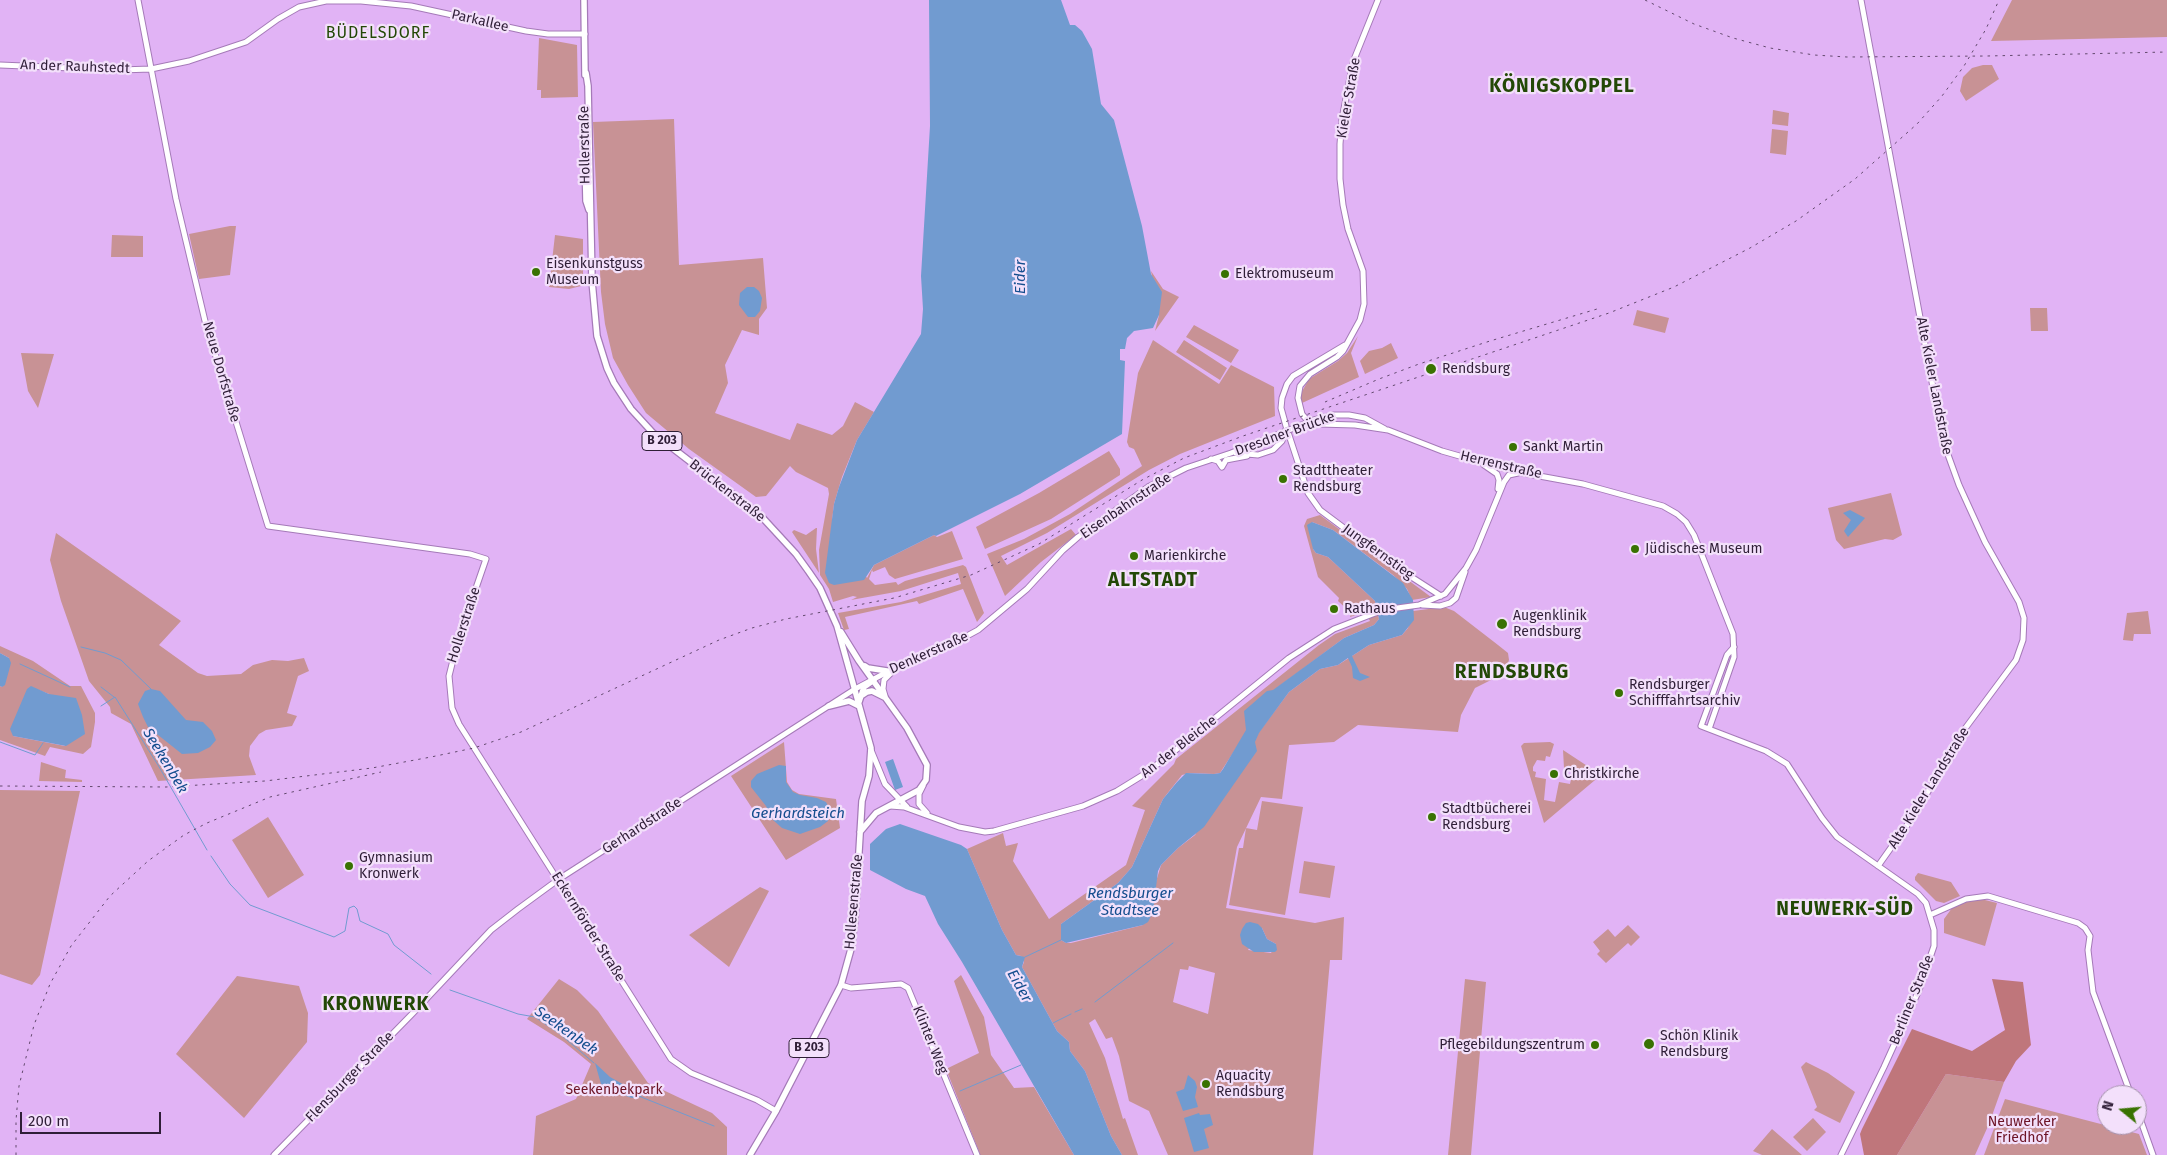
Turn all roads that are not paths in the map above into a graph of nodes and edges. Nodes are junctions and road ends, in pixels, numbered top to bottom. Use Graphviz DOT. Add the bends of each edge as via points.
graph roads {
  1 [pos="138,0"];
  2 [pos="584,0"];
  3 [pos="1378,0"];
  4 [pos="1861,0"];
  5 [pos="585,34"];
  6 [pos="0,65"];
  7 [pos="151,68"];
  8 [pos="598,336"];
  9 [pos="1348,342"];
  10 [pos="1324,425"];
  11 [pos="1286,426"];
  12 [pos="1388,430"];
  13 [pos="1230,454"];
  14 [pos="1252,455"];
  15 [pos="1209,459"];
  16 [pos="1477,461"];
  17 [pos="1523,473"];
  18 [pos="1497,495"];
  19 [pos="486,559"];
  20 [pos="1050,565"];
  21 [pos="1466,568"];
  22 [pos="1441,596"];
  23 [pos="1419,605"];
  24 [pos="837,626"];
  25 [pos="1734,647"];
  26 [pos="859,661"];
  27 [pos="899,666"];
  28 [pos="887,672"];
  29 [pos="874,680"];
  30 [pos="864,687"];
  31 [pos="856,689"];
  32 [pos="449,693"];
  33 [pos="880,694"];
  34 [pos="860,697"];
  35 [pos="886,698"];
  36 [pos="829,706"];
  37 [pos="859,707"];
  38 [pos="790,729"];
  39 [pos="1709,729"];
  40 [pos="871,748"];
  41 [pos="926,780"];
  42 [pos="899,800"];
  43 [pos="890,806"];
  44 [pos="910,809"];
  45 [pos="932,816"];
  46 [pos="859,834"];
  47 [pos="1878,866"];
  48 [pos="559,880"];
  49 [pos="1930,914"];
  50 [pos="841,985"];
  51 [pos="2128,1085"];
  52 [pos="776,1111"];
  53 [pos="2146,1135"];
  54 [pos="751,1152"];
  55 [pos="274,1155"];
  56 [pos="977,1155"];
  57 [pos="1840,1155"];
  58 [pos="2154,1155"];
  1 -- 7 [label="main road, Neue Dorfstraße"];
  2 -- 5 [label="main road, Hollerstraße / B 203"];
  3 -- 9 [label="main road, Kieler Straße" via="1353,62 1342,119 1340,179 1343,205 1364,284 1360,320"];
  4 -- 47 [label="main road, Alte Kieler Landstraße" via="1943,441 1958,485 2019,602 2024,618 2024,640 2016,660 1958,738 1917,811"];
  5 -- 7 [label="main road, Parkallee" via="526,31 411,6 326,1 299,7 240,44 189,61"];
  5 -- 8 [label="main road, Hollerstraße / B 203" via="592,281"];
  6 -- 7 [label="main road, An der Rauhstedt" via="120,70"];
  7 -- 19 [label="main road, Neue Dorfstraße" via="176,199 205,321 268,526 470,554"];
  8 -- 24 [label="main road, Brückenstraße / B 203" via="614,383 631,410 666,444 752,508 780,534 820,588"];
  9 -- 10 [label="main road, Kieler Straße" via="1337,357 1305,378 1298,394 1302,414 1312,422"];
  9 -- 11 [label="main road, Kieler Straße" via="1299,372 1287,384 1281,408"];
  10 -- 12 [label="main road, Herrenstraße"];
  11 -- 14 [label="main road" via="1279,445 1265,453"];
  11 -- 22 [label="main road, Jungfernstieg" via="1308,494 1316,506 1399,569"];
  12 -- 13 [label="main road, Dresdner Brücke, bridge" via="1349,415 1334,415"];
  12 -- 16 [label="main road, Herrenstraße"];
  13 -- 14 [label="main road"];
  13 -- 15 [label="main road, Dresdner Brücke"];
  14 -- 15 [label="main road" via="1230,458 1223,462 1222,467 1218,461"];
  15 -- 20 [label="main road, Eisenbahnstraße" via="1165,477 1141,492 1090,527"];
  16 -- 17 [label="main road, Herrenstraße"];
  16 -- 18 [label="main road" via="1497,474"];
  17 -- 18 [label="main road" via="1509,476"];
  17 -- 25 [label="main road, Herrenstraße" via="1583,484 1663,506 1678,514 1694,535 1731,625"];
  18 -- 21 [label="main road"];
  19 -- 32 [label="main road, Hollerstraße" via="451,662"];
  20 -- 27 [label="main road, Denkerstraße" via="978,630"];
  21 -- 22 [label="main road"];
  21 -- 23 [label="main road" via="1456,598 1450,603"];
  22 -- 23 [label="main road, An der Bleiche"];
  23 -- 45 [label="main road, An der Bleiche" via="1383,610 1334,629 1289,658 1143,775 1100,799 994,831 972,830"];
  24 -- 26 [label="main road, Brückenstraße / B 203"];
  24 -- 31 [label="main road, Brückenstraße / B 203"];
  25 -- 39 [label="main road" via="1734,657"];
  25 -- 39 [label="main road, Berliner Straße" via="1727,655 1700,726"];
  26 -- 28 [label="main road" via="868,668"];
  26 -- 29 [label="main road, Brückenstraße / B 203"];
  27 -- 28 [label="main road, Denkerstraße"];
  27 -- 35 [label="main road" via="884,680"];
  28 -- 29 [label="main road, Denkerstraße"];
  29 -- 30 [label="main road"];
  29 -- 31 [label="main road, Denkerstraße"];
  29 -- 35 [label="main road, B 203"];
  30 -- 31 [label="main road"];
  30 -- 33 [label="main road"];
  30 -- 34 [label="main road"];
  31 -- 36 [label="main road, Denkerstraße"];
  31 -- 37 [label="main road, B 203"];
  32 -- 48 [label="main road, Eckernförder Straße" via="460,727"];
  33 -- 34 [label="main road" via="867,692"];
  33 -- 35 [label="main road"];
  34 -- 37 [label="main road"];
  35 -- 41 [label="main road, B 203" via="927,765"];
  36 -- 37 [label="main road" via="849,701"];
  36 -- 38 [label="main road, Denkerstraße"];
  37 -- 40 [label="main road, B 203"];
  38 -- 48 [label="main road, Gerhardstraße"];
  39 -- 47 [label="main road, Berliner Straße" via="1771,753 1787,764 1837,837"];
  40 -- 42 [label="main road, An der Bleiche" via="885,784"];
  40 -- 46 [label="main road, B 203"];
  41 -- 42 [label="main road, Hollesenstraße" via="911,796"];
  41 -- 45 [label="main road" via="919,794 919,804"];
  42 -- 43 [label="main road, Hollesenstraße"];
  42 -- 44 [label="main road, An der Bleiche"];
  43 -- 44 [label="main road"];
  43 -- 46 [label="main road, Hollesenstraße" via="876,813"];
  44 -- 45 [label="main road, An der Bleiche"];
  46 -- 50 [label="main road, Hollesenstraße / B 203" via="855,919"];
  47 -- 49 [label="main road, Berliner Straße" via="1918,894"];
  48 -- 52 [label="main road, Eckernförder Straße" via="671,1058 691,1073"];
  48 -- 55 [label="main road, Flensburger Straße" via="491,930"];
  49 -- 51 [label="main road" via="1966,899 1988,896 2078,923 2088,930 2093,992"];
  49 -- 57 [label="main road, Berliner Straße" via="1934,946 1926,974"];
  50 -- 52 [label="main road, Hollesenstraße / B 203"];
  50 -- 56 [label="main road, Klinter Weg" via="851,988 901,984 908,988"];
  52 -- 54 [label="main road, Hollesenstraße / B 203"];
  53 -- 58 [label="main road"];
}
